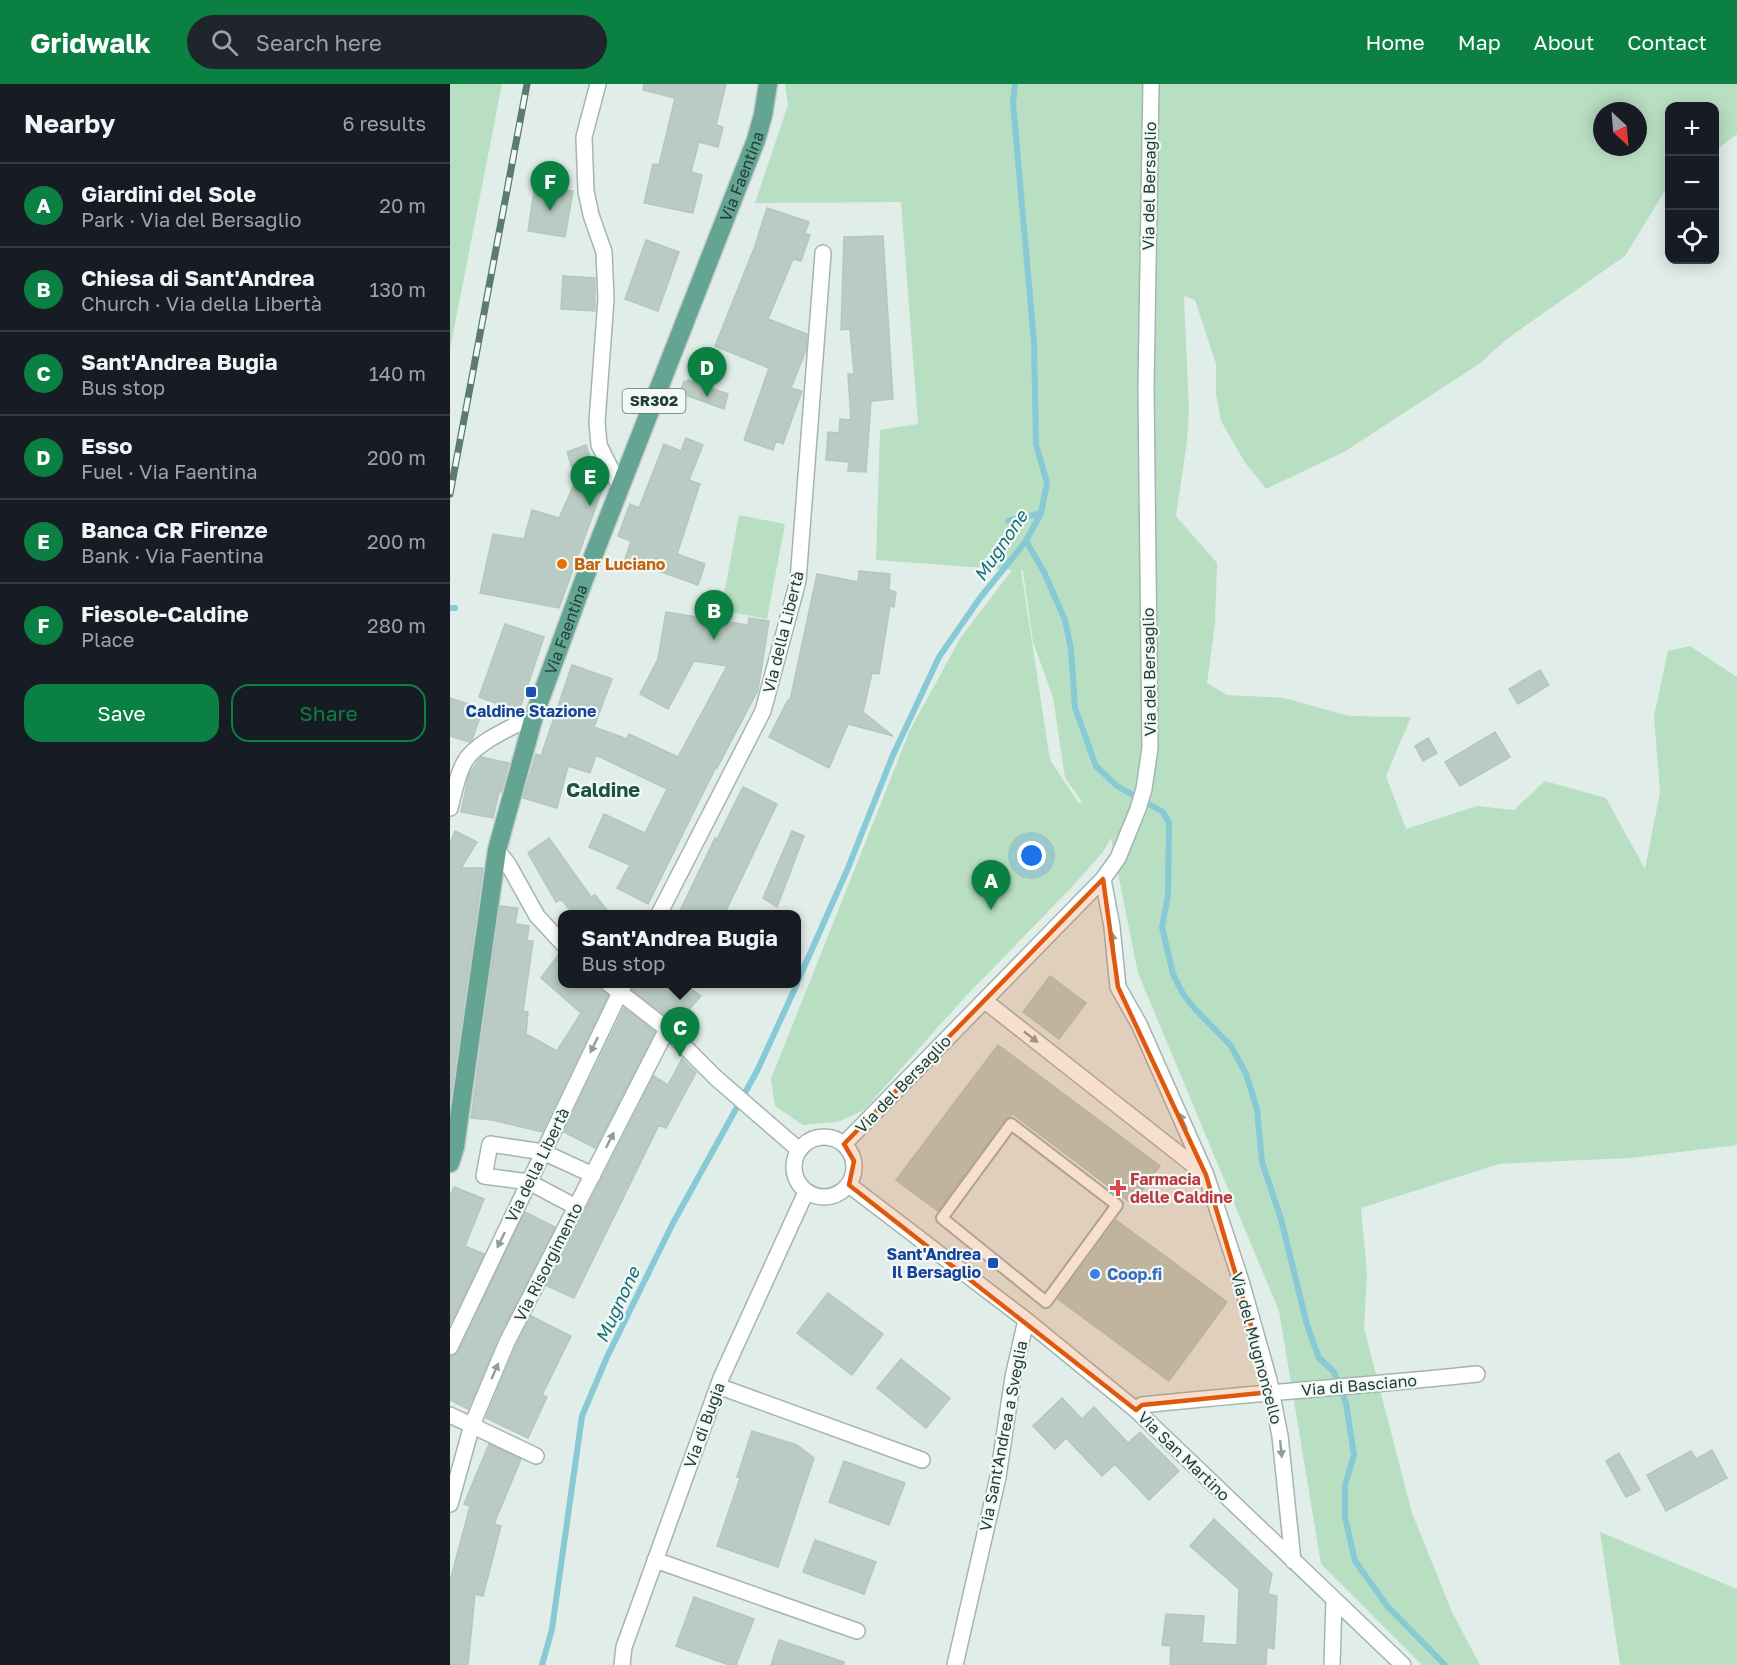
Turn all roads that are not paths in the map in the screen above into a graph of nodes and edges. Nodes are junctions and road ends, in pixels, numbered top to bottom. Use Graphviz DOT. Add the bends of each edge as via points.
graph roads {
  1 [pos="598,84"];
  2 [pos="768,84"];
  3 [pos="1151,84"];
  4 [pos="823,253"];
  5 [pos="620,487"];
  6 [pos="534,716"];
  7 [pos="450,808"];
  8 [pos="497,850"];
  9 [pos="1102,879"];
  10 [pos="662,910"];
  11 [pos="558,940"];
  12 [pos="617,988"];
  13 [pos="618,988"];
  14 [pos="985,1001"];
  15 [pos="667,1029"];
  16 [pos="844,1144"];
  17 [pos="799,1150"];
  18 [pos="543,1152"];
  19 [pos="450,1163"];
  20 [pos="593,1175"];
  21 [pos="1206,1175"];
  22 [pos="529,1182"];
  23 [pos="849,1185"];
  24 [pos="806,1192"];
  25 [pos="1117,1205"];
  26 [pos="576,1207"];
  27 [pos="1026,1320"];
  28 [pos="450,1347"];
  29 [pos="1477,1374"];
  30 [pos="718,1386"];
  31 [pos="1271,1392"];
  32 [pos="1136,1410"];
  33 [pos="450,1414"];
  34 [pos="472,1425"];
  35 [pos="536,1456"];
  36 [pos="922,1460"];
  37 [pos="450,1504"];
  38 [pos="655,1560"];
  39 [pos="1293,1561"];
  40 [pos="1334,1600"];
  41 [pos="857,1631"];
  42 [pos="622,1665"];
  43 [pos="955,1665"];
  44 [pos="1332,1665"];
  45 [pos="1403,1665"];
  1 -- 5 [label="street" via="584,137 586,191 604,252 606,299 597,422 599,445"];
  2 -- 5 [label="main road, Via Faentina / SR302" via="756,140"];
  3 -- 9 [label="street, Via del Bersaglio" via="1146,376 1150,748 1138,809 1118,858"];
  4 -- 10 [label="street, Via della Libertà" via="798,581 763,711"];
  5 -- 6 [label="main road, Via Faentina / SR302"];
  6 -- 7 [label="street" via="468,756"];
  6 -- 8 [label="main road, Via Faentina / SR302"];
  8 -- 11 [label="street" via="537,916"];
  8 -- 19 [label="main road, Via Faentina / SR302"];
  9 -- 14 [label="street, Via del Bersaglio"];
  21 -- 9 [label="street, Via del Mugnoncello, one-way" via="1139,1024 1118,987"];
  12 -- 18 [label="street, Via della Libertà, one-way"];
  13 -- 15 [label="street"];
  14 -- 16 [label="street, Via del Bersaglio"];
  14 -- 21 [label="street, one-way"];
  15 -- 17 [label="street" via="716,1078"];
  20 -- 15 [label="street, Via Risorgimento, one-way"];
  16 -- 17 [label="street" via="823,1137"];
  16 -- 23 [label="street" via="854,1161"];
  17 -- 24 [label="street" via="794,1174"];
  18 -- 20 [label="street"];
  18 -- 22 [label="street, Via della Libertà"];
  18 -- 22 [label="street" via="490,1144 484,1176"];
  20 -- 26 [label="street, Via Risorgimento"];
  21 -- 31 [label="street, Via del Mugnoncello" via="1241,1281"];
  22 -- 26 [label="street"];
  22 -- 28 [label="street, Via della Libertà, one-way"];
  23 -- 24 [label="street" via="822,1198"];
  23 -- 27 [label="street, Via Sant'Andrea a Sveglia"];
  24 -- 30 [label="street, Via di Bugia"];
  25 -- 25 [label="street" via="1046,1302 942,1218 1011,1124"];
  34 -- 26 [label="street, Via Risorgimento, one-way" via="507,1342"];
  27 -- 32 [label="street, Via San Martino"];
  27 -- 43 [label="street, Via Sant'Andrea a Sveglia" via="998,1477"];
  29 -- 31 [label="street, Via di Basciano"];
  30 -- 36 [label="street"];
  30 -- 38 [label="street, Via di Bugia"];
  31 -- 32 [label="street, Via di Basciano" via="1142,1405"];
  31 -- 39 [label="street, Via del Mugnoncello, one-way" via="1280,1436"];
  32 -- 39 [label="street, Via San Martino"];
  33 -- 34 [label="street"];
  34 -- 35 [label="street"];
  34 -- 37 [label="street, Via Risorgimento"];
  38 -- 41 [label="street"];
  38 -- 42 [label="street, Via di Bugia" via="624,1647"];
  39 -- 40 [label="street, Via San Martino"];
  40 -- 44 [label="street"];
  40 -- 45 [label="street, Via San Martino"];
}
